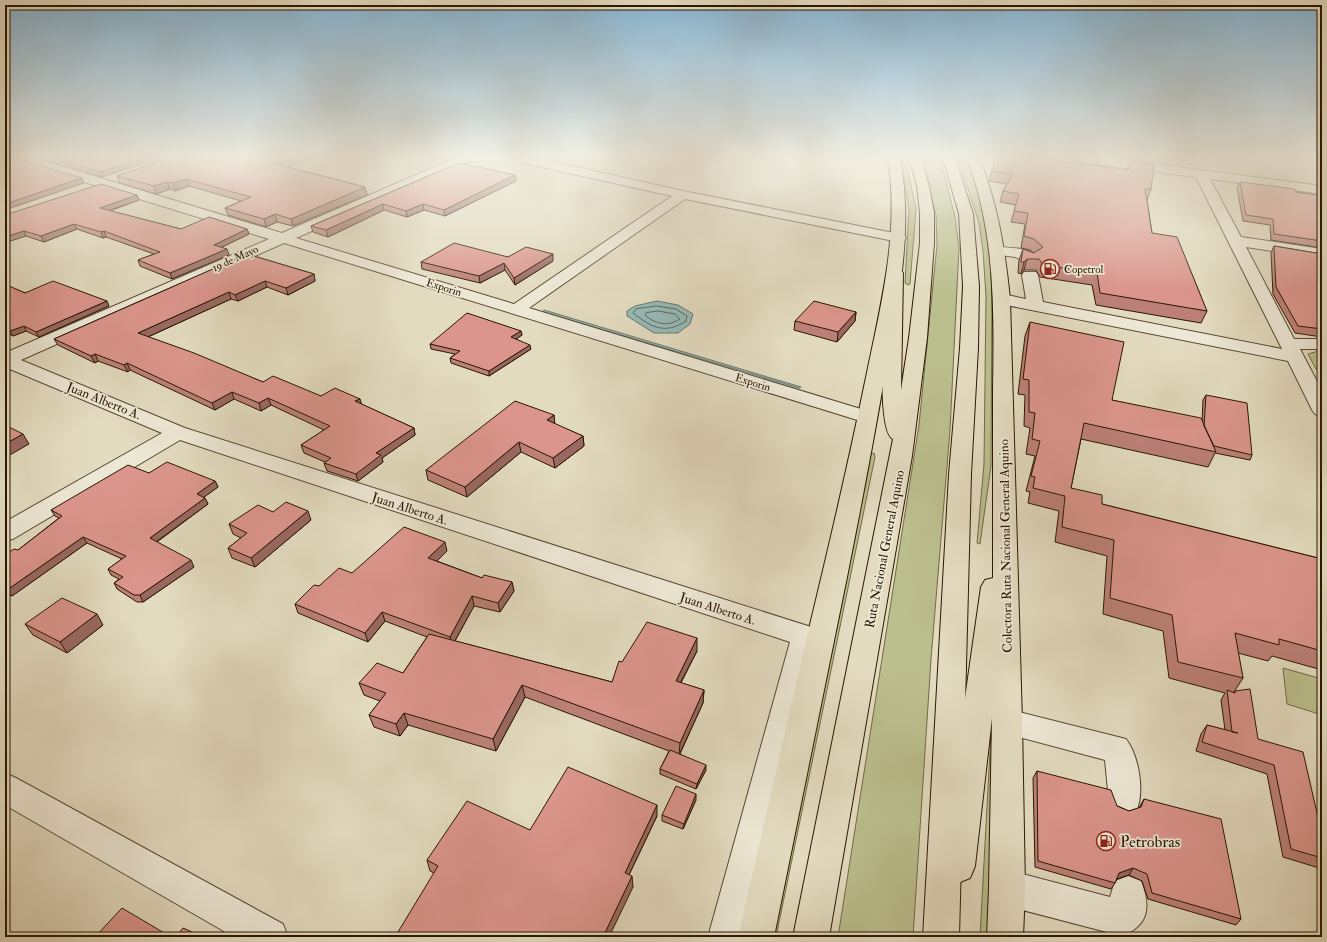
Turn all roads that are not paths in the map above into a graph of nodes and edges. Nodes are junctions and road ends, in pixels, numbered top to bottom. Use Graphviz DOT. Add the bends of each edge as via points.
graph roads {
  1 [pos="161,202"];
  2 [pos="364,202"];
  3 [pos="673,202"];
  4 [pos="718,202"];
  5 [pos="899,202"];
  6 [pos="925,202"];
  7 [pos="962,202"];
  8 [pos="987,202"];
  9 [pos="1215,202"];
  10 [pos="280,238"];
  11 [pos="899,238"];
  12 [pos="1235,241"];
  13 [pos="998,251"];
  14 [pos="1322,254"];
  15 [pos="1030,258"];
  16 [pos="895,273"];
  17 [pos="1030,275"];
  18 [pos="1002,299"];
  19 [pos="1035,306"];
  20 [pos="517,309"];
  21 [pos="1322,344"];
  22 [pos="1292,350"];
  23 [pos="5,360"];
  24 [pos="1305,376"];
  25 [pos="1322,383"];
  26 [pos="1322,410"];
  27 [pos="867,417"];
  28 [pos="178,432"];
  29 [pos="901,456"];
  30 [pos="1004,506"];
  31 [pos="5,533"];
  32 [pos="813,639"];
  33 [pos="1007,722"];
  34 [pos="5,788"];
  35 [pos="1125,801"];
  36 [pos="1007,888"];
  37 [pos="1128,894"];
  38 [pos="270,937"];
  39 [pos="726,937"];
  40 [pos="756,937"];
  41 [pos="811,937"];
  42 [pos="941,937"];
  43 [pos="949,937"];
  44 [pos="1005,937"];
  1 -- 10 [label="street, Exporin"];
  2 -- 10 [label="street, 19 de Mayo"];
  3 -- 20 [label="street"];
  4 -- 11 [label="street"];
  5 -- 11 [label="main road"];
  6 -- 29 [label="main road, Ruta Nacional General Aquino" via="925,280"];
  7 -- 42 [label="main road" via="970,253 969,344 961,438"];
  8 -- 13 [label="main road, Colectora Ruta Nacional General Aquino"];
  9 -- 12 [label="street"];
  10 -- 20 [label="street, Exporin"];
  10 -- 23 [label="street, 19 de Mayo"];
  11 -- 16 [label="main road"];
  12 -- 14 [label="street"];
  12 -- 22 [label="street"];
  13 -- 15 [label="street" via="1022,254"];
  13 -- 18 [label="main road, Colectora Ruta Nacional General Aquino"];
  16 -- 27 [label="main road"];
  16 -- 29 [label="main road" via="891,393"];
  17 -- 19 [label="street"];
  18 -- 19 [label="street"];
  18 -- 30 [label="main road, Colectora Ruta Nacional General Aquino"];
  19 -- 22 [label="street"];
  20 -- 27 [label="street, Exporin"];
  21 -- 22 [label="street"];
  22 -- 24 [label="street"];
  23 -- 28 [label="street, Juan Alberto A."];
  24 -- 25 [label="street"];
  24 -- 26 [label="street"];
  27 -- 32 [label="main road" via="850,508"];
  28 -- 31 [label="street"];
  28 -- 32 [label="street, Juan Alberto A."];
  29 -- 41 [label="main road, Ruta Nacional General Aquino"];
  30 -- 33 [label="main road, Colectora Ruta Nacional General Aquino"];
  30 -- 43 [label="main road"];
  32 -- 39 [label="street"];
  32 -- 40 [label="main road"];
  33 -- 35 [label="street" via="1115,749 1121,758"];
  33 -- 36 [label="main road, Colectora Ruta Nacional General Aquino"];
  34 -- 38 [label="street"];
  36 -- 37 [label="street" via="1122,918 1129,912"];
  36 -- 44 [label="main road, Colectora Ruta Nacional General Aquino"];
}
